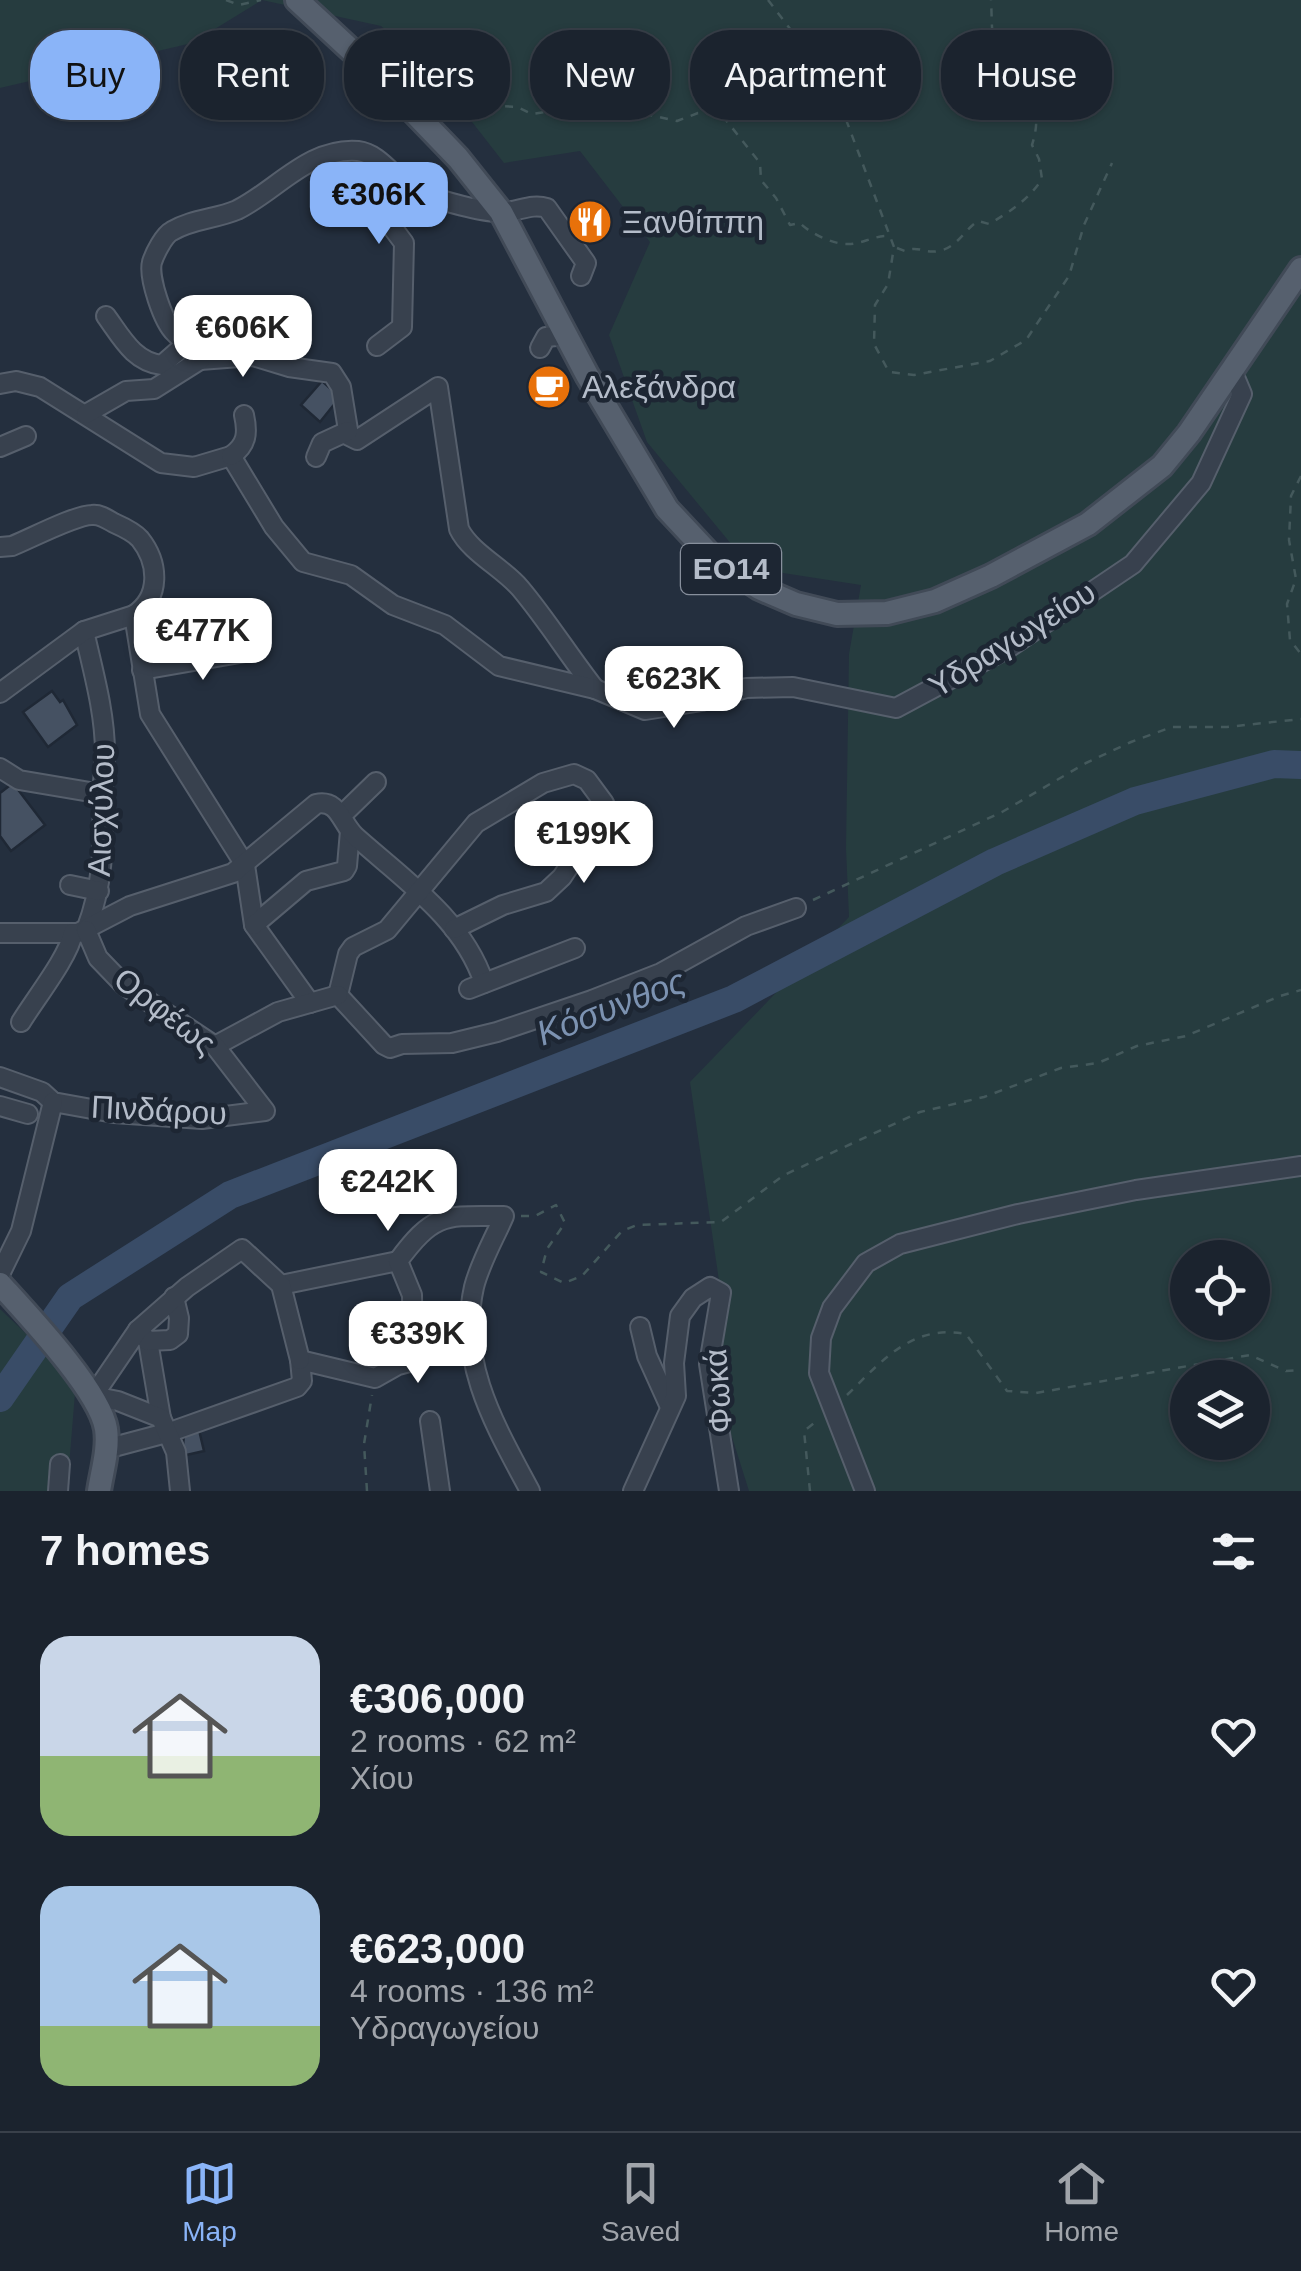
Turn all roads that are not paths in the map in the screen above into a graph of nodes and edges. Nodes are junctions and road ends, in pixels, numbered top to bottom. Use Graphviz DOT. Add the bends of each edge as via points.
graph roads {
  1 [pos="297,0"];
  2 [pos="390,172"];
  3 [pos="501,212"];
  4 [pos="1301,269"];
  5 [pos="580,276"];
  6 [pos="106,316"];
  7 [pos="567,336"];
  8 [pos="186,343"];
  9 [pos="376,346"];
  10 [pos="540,348"];
  11 [pos="200,360"];
  12 [pos="1231,368"];
  13 [pos="0,384"];
  14 [pos="86,414"];
  15 [pos="244,415"];
  16 [pos="348,431"];
  17 [pos="26,436"];
  18 [pos="0,447"];
  19 [pos="231,456"];
  20 [pos="316,457"];
  21 [pos="0,547"];
  22 [pos="134,614"];
  23 [pos="84,630"];
  24 [pos="257,650"];
  25 [pos="142,670"];
  26 [pos="595,689"];
  27 [pos="0,693"];
  28 [pos="1,770"];
  29 [pos="376,782"];
  30 [pos="102,794"];
  31 [pos="346,824"];
  32 [pos="246,865"];
  33 [pos="70,885"];
  34 [pos="99,890"];
  35 [pos="420,892"];
  36 [pos="796,908"];
  37 [pos="254,925"];
  38 [pos="454,928"];
  39 [pos="80,931"];
  40 [pos="0,934"];
  41 [pos="575,948"];
  42 [pos="338,994"];
  43 [pos="310,1003"];
  44 [pos="21,1022"];
  45 [pos="215,1046"];
  46 [pos="0,1078"];
  47 [pos="53,1102"];
  48 [pos="0,1106"];
  49 [pos="265,1111"];
  50 [pos="28,1114"];
  51 [pos="1301,1166"];
  52 [pos="398,1260"];
  53 [pos="3,1284"];
  54 [pos="281,1284"];
  55 [pos="174,1298"];
  56 [pos="640,1326"];
  57 [pos="143,1336"];
  58 [pos="300,1360"];
  59 [pos="93,1396"];
  60 [pos="670,1407"];
  61 [pos="430,1421"];
  62 [pos="166,1424"];
  63 [pos="106,1449"];
  64 [pos="60,1464"];
  65 [pos="58,1491"];
  66 [pos="99,1491"];
  67 [pos="180,1491"];
  68 [pos="440,1491"];
  69 [pos="530,1491"];
  70 [pos="632,1491"];
  71 [pos="729,1491"];
  72 [pos="865,1491"];
  1 -- 3 [label="main road, ΕΟ14" via="432,130"];
  2 -- 3 [label="street" via="422,194"];
  2 -- 8 [label="street" via="362,151 342,152 299,167 233,212 167,233 151,265 162,311"];
  2 -- 9 [label="street" via="384,207 404,243 402,327"];
  3 -- 5 [label="street" via="547,208 586,263"];
  3 -- 7 [label="main road, ΕΟ14"];
  4 -- 12 [label="main road, ΕΟ14"];
  6 -- 8 [label="street" via="150,364 162,365"];
  7 -- 10 [label="street" via="550,335"];
  7 -- 12 [label="main road, ΕΟ14" via="688,533 759,588 837,614 887,613 935,601 1088,524 1162,466"];
  8 -- 11 [label="street"];
  11 -- 14 [label="street" via="154,388 126,390"];
  11 -- 16 [label="street" via="253,356 332,373"];
  12 -- 26 [label="street, Υδραγωγείου" via="1242,394 1202,483 1133,564 956,678 896,708 793,687 746,688 645,710"];
  13 -- 14 [label="street" via="40,388"];
  14 -- 19 [label="street" via="162,463 194,467"];
  15 -- 19 [label="street" via="245,442"];
  16 -- 20 [label="street" via="322,443"];
  16 -- 26 [label="street" via="365,438 432,388 441,390 465,541 519,587"];
  17 -- 18 [label="street"];
  19 -- 26 [label="street, Υδραγωγείου" via="303,562 351,575 393,605 445,625 499,666"];
  21 -- 22 [label="street" via="81,517 107,518 138,536 152,560 156,585"];
  22 -- 23 [label="street"];
  22 -- 25 [label="street"];
  23 -- 27 [label="street"];
  23 -- 30 [label="street, Αισχύλου" via="104,729"];
  24 -- 25 [label="street"];
  25 -- 32 [label="street" via="150,714"];
  28 -- 30 [label="street" via="20,780"];
  29 -- 31 [label="street"];
  30 -- 34 [label="street, Αισχύλου"];
  31 -- 32 [label="street" via="328,802 316,804"];
  31 -- 35 [label="street"];
  31 -- 37 [label="street" via="344,871 306,881"];
  32 -- 37 [label="street"];
  32 -- 39 [label="street"];
  33 -- 34 [label="street"];
  34 -- 39 [label="street, Αισχύλου"];
  35 -- 38 [label="street"];
  35 -- 38 [label="street" via="476,823 542,784 574,774 587,780 604,803 600,820 562,876 546,892"];
  35 -- 42 [label="street" via="387,930 353,947"];
  36 -- 42 [label="street" via="746,926 661,973 452,1043 390,1048"];
  37 -- 43 [label="street"];
  38 -- 41 [label="street" via="477,986"];
  39 -- 40 [label="street"];
  39 -- 44 [label="street, Αισχύλου"];
  39 -- 45 [label="street, Ορφέως" via="124,985"];
  42 -- 43 [label="street"];
  43 -- 45 [label="street"];
  45 -- 49 [label="street, Ορφέως"];
  46 -- 47 [label="street, Πινδάρου"];
  47 -- 49 [label="street, Πινδάρου" via="114,1114 202,1119"];
  47 -- 53 [label="street"];
  48 -- 50 [label="street"];
  51 -- 72 [label="street" via="1018,1214 900,1244 866,1263 832,1308 818,1373"];
  52 -- 54 [label="street"];
  52 -- 58 [label="street" via="412,1295 409,1364 375,1378"];
  52 -- 69 [label="street" via="442,1216 504,1216 475,1284 469,1324 484,1405"];
  53 -- 59 [label="main road"];
  54 -- 55 [label="street" via="242,1249"];
  54 -- 58 [label="street"];
  55 -- 57 [label="street"];
  55 -- 57 [label="street" via="178,1334 170,1340"];
  56 -- 60 [label="street"];
  57 -- 59 [label="street"];
  57 -- 62 [label="street"];
  58 -- 62 [label="street" via="298,1387"];
  59 -- 62 [label="street"];
  59 -- 63 [label="main road"];
  60 -- 70 [label="street, Φωκά"];
  60 -- 71 [label="street, Φωκά" via="680,1316 693,1298 715,1287 721,1297 709,1364"];
  61 -- 68 [label="street"];
  62 -- 63 [label="street"];
  62 -- 67 [label="street"];
  63 -- 66 [label="main road"];
  64 -- 65 [label="street"];
}
